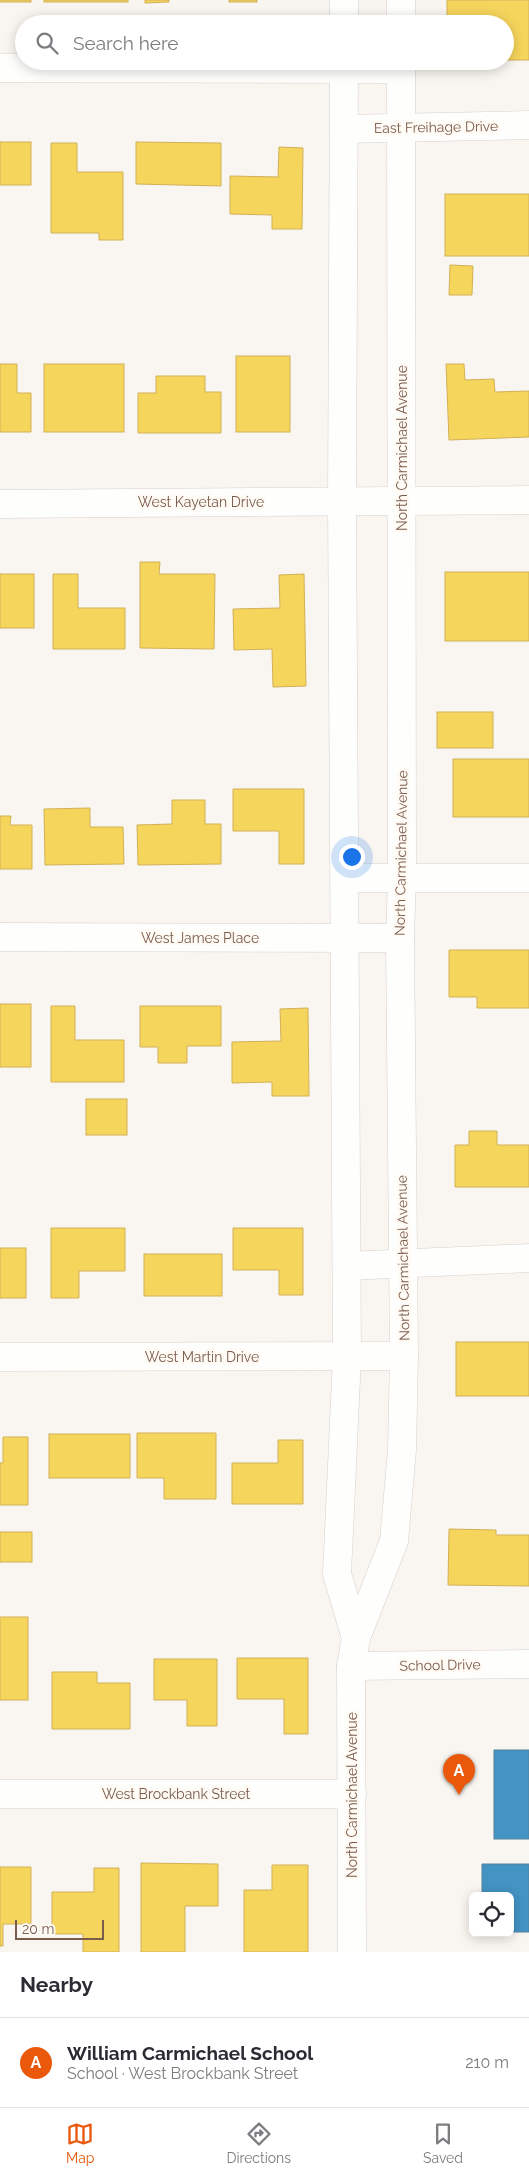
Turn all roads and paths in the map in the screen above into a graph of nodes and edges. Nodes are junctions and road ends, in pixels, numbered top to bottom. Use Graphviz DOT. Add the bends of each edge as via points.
graph roads {
  1 [pos="344,0"];
  2 [pos="401,0"];
  3 [pos="344,15"];
  4 [pos="401,15"];
  5 [pos="0,68"];
  6 [pos="15,68"];
  7 [pos="344,70"];
  8 [pos="401,70"];
  9 [pos="529,125"];
  10 [pos="402,128"];
  11 [pos="344,129"];
  12 [pos="529,500"];
  13 [pos="342,501"];
  14 [pos="401,501"];
  15 [pos="0,504"];
  16 [pos="345,878"];
  17 [pos="402,878"];
  18 [pos="529,878"];
  19 [pos="0,937"];
  20 [pos="345,938"];
  21 [pos="400,938"];
  22 [pos="529,1258"];
  23 [pos="404,1264"];
  24 [pos="347,1266"];
  25 [pos="404,1356"];
  26 [pos="0,1357"];
  27 [pos="347,1357"];
  28 [pos="356,1638"];
  29 [pos="529,1664"];
  30 [pos="352,1666"];
  31 [pos="0,1794"];
  32 [pos="352,1794"];
  33 [pos="352,1952"];
  1 -- 3 [label="street"];
  2 -- 4 [label="street"];
  5 -- 6 [label="street"];
  7 -- 11 [label="street, North Carmichael Avenue"];
  8 -- 10 [label="street, North Carmichael Avenue"];
  9 -- 10 [label="street, East Freihage Drive"];
  10 -- 11 [label="street, East Freihage Drive"];
  10 -- 14 [label="street, North Carmichael Avenue"];
  11 -- 13 [label="street, North Carmichael Avenue"];
  12 -- 14 [label="street, West Kayetan Drive"];
  13 -- 14 [label="street, West Kayetan Drive"];
  13 -- 15 [label="street, West Kayetan Drive"];
  13 -- 16 [label="street, North Carmichael Avenue"];
  14 -- 17 [label="street, North Carmichael Avenue"];
  16 -- 17 [label="street"];
  16 -- 20 [label="street, North Carmichael Avenue"];
  17 -- 18 [label="street"];
  17 -- 21 [label="street, North Carmichael Avenue"];
  19 -- 20 [label="street, West James Place"];
  20 -- 21 [label="street, West James Place"];
  20 -- 24 [label="street, North Carmichael Avenue"];
  21 -- 23 [label="street, North Carmichael Avenue"];
  22 -- 23 [label="street"];
  23 -- 24 [label="street"];
  23 -- 25 [label="street, North Carmichael Avenue"];
  24 -- 27 [label="street, North Carmichael Avenue"];
  25 -- 27 [label="street, West Martin Drive"];
  25 -- 28 [label="street, North Carmichael Avenue" via="402,1450 394,1541"];
  26 -- 27 [label="street, West Martin Drive"];
  27 -- 28 [label="street, North Carmichael Avenue" via="337,1574"];
  28 -- 30 [label="street, North Carmichael Avenue"];
  29 -- 30 [label="street, School Drive"];
  30 -- 32 [label="street, North Carmichael Avenue"];
  31 -- 32 [label="street, West Brockbank Street"];
  32 -- 33 [label="street, North Carmichael Avenue"];
}
